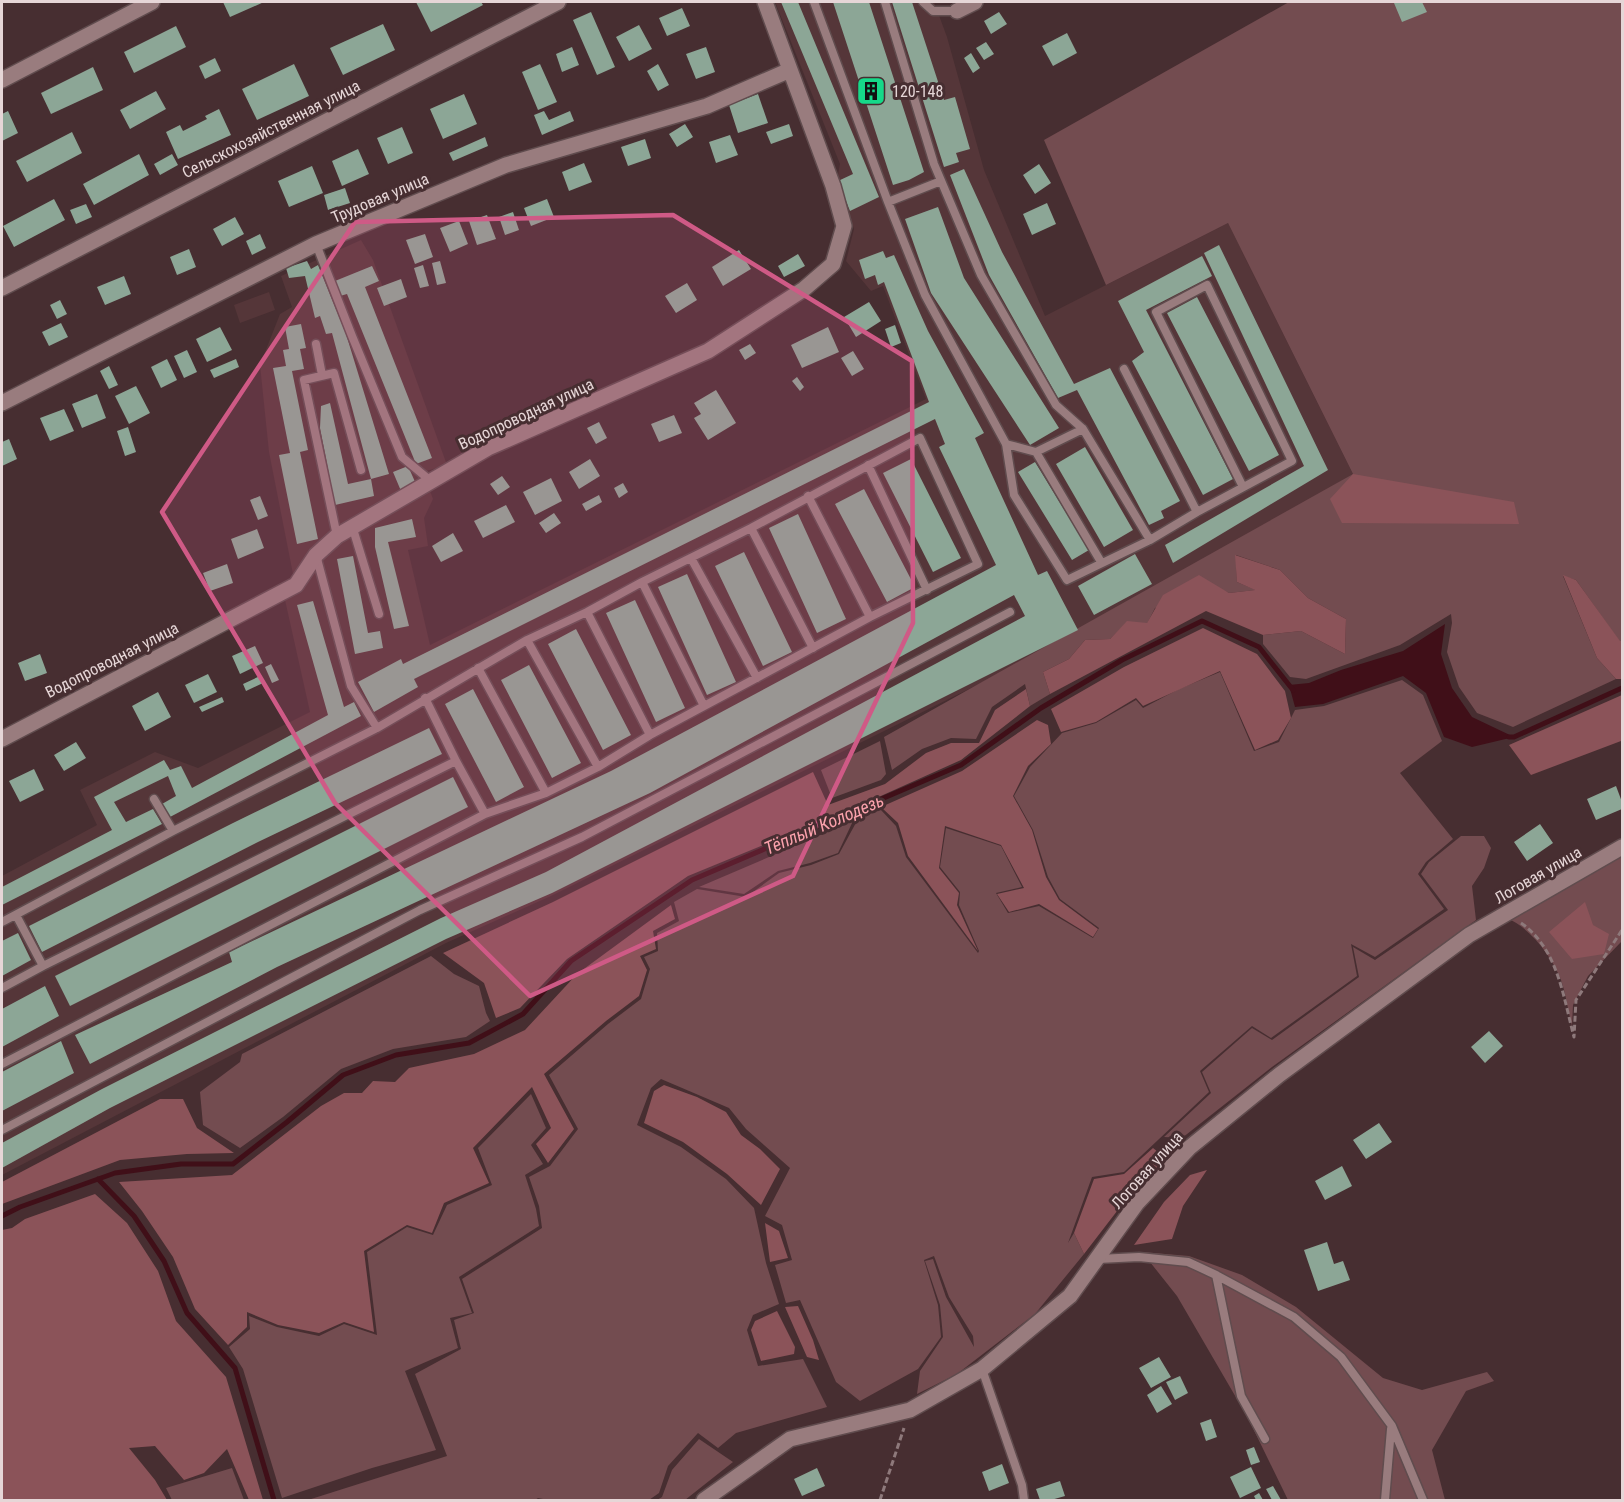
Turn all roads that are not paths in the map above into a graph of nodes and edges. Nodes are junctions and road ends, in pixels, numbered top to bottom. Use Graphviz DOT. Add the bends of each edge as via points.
graph roads {
  1 [pos="150,2"];
  2 [pos="558,2"];
  3 [pos="765,2"];
  4 [pos="814,2"];
  5 [pos="885,2"];
  6 [pos="923,2"];
  7 [pos="975,2"];
  8 [pos="957,11"];
  9 [pos="790,70"];
  10 [pos="2,80"];
  11 [pos="941,181"];
  12 [pos="888,202"];
  13 [pos="316,244"];
  14 [pos="2,288"];
  15 [pos="316,345"];
  16 [pos="1124,369"];
  17 [pos="322,375"];
  18 [pos="2,403"];
  19 [pos="1083,429"];
  20 [pos="1006,444"];
  21 [pos="1036,452"];
  22 [pos="868,465"];
  23 [pos="361,470"];
  24 [pos="432,482"];
  25 [pos="1243,487"];
  26 [pos="808,496"];
  27 [pos="1197,512"];
  28 [pos="751,528"];
  29 [pos="353,529"];
  30 [pos="337,536"];
  31 [pos="1150,540"];
  32 [pos="316,555"];
  33 [pos="691,558"];
  34 [pos="1101,562"];
  35 [pos="642,582"];
  36 [pos="927,590"];
  37 [pos="588,612"];
  38 [pos="1010,612"];
  39 [pos="379,614"];
  40 [pos="870,617"];
  41 [pos="527,640"];
  42 [pos="813,648"];
  43 [pos="478,668"];
  44 [pos="757,678"];
  45 [pos="425,698"];
  46 [pos="704,706"];
  47 [pos="377,728"];
  48 [pos="650,735"];
  49 [pos="2,739"];
  50 [pos="456,761"];
  51 [pos="598,767"];
  52 [pos="546,794"];
  53 [pos="154,799"];
  54 [pos="485,814"];
  55 [pos="173,831"];
  56 [pos="1623,847"];
  57 [pos="16,915"];
  58 [pos="2,922"];
  59 [pos="43,966"];
  60 [pos="2,988"];
  61 [pos="2,1064"];
  62 [pos="2,1130"];
  63 [pos="1098,1259"];
  64 [pos="1216,1275"];
  65 [pos="982,1369"];
  66 [pos="1392,1426"];
  67 [pos="1265,1439"];
  68 [pos="704,1500"];
  69 [pos="1024,1500"];
  70 [pos="1385,1500"];
  71 [pos="1423,1500"];
  1 -- 10 [label="street"];
  2 -- 14 [label="street, Сельскохозяйственная улица"];
  3 -- 9 [label="street, Водопроводная улица"];
  4 -- 12 [label="lane"];
  5 -- 11 [label="lane"];
  6 -- 8 [label="lane" via="933,11"];
  7 -- 8 [label="street"];
  9 -- 13 [label="street, Трудовая улица" via="707,106 506,165"];
  9 -- 24 [label="street, Водопроводная улица" via="844,226 832,264 804,289 708,351 488,448"];
  11 -- 12 [label="lane"];
  11 -- 19 [label="lane" via="987,285 1056,405"];
  12 -- 20 [label="lane" via="926,295"];
  13 -- 18 [label="street, Трудовая улица"];
  13 -- 24 [label="lane" via="402,457"];
  15 -- 17 [label="lane"];
  16 -- 27 [label="lane"];
  17 -- 23 [label="lane" via="334,373"];
  17 -- 30 [label="lane" via="304,380"];
  19 -- 21 [label="lane"];
  19 -- 31 [label="lane"];
  20 -- 21 [label="lane"];
  20 -- 34 [label="lane" via="1014,495 1067,580"];
  21 -- 34 [label="lane"];
  22 -- 26 [label="lane"];
  22 -- 36 [label="lane"];
  22 -- 36 [label="lane" via="920,438 978,564"];
  24 -- 29 [label="street, Водопроводная улица"];
  25 -- 25 [label="lane" via="1292,461 1207,285 1155,312"];
  25 -- 27 [label="lane"];
  26 -- 28 [label="lane"];
  26 -- 40 [label="lane"];
  27 -- 31 [label="lane"];
  28 -- 33 [label="lane"];
  28 -- 42 [label="lane"];
  29 -- 30 [label="street, Водопроводная улица"];
  29 -- 39 [label="lane"];
  30 -- 32 [label="street, Водопроводная улица"];
  31 -- 34 [label="lane"];
  32 -- 47 [label="lane" via="351,686"];
  32 -- 49 [label="street, Водопроводная улица" via="296,585"];
  33 -- 35 [label="lane"];
  33 -- 44 [label="lane"];
  35 -- 37 [label="lane"];
  35 -- 46 [label="lane"];
  36 -- 40 [label="lane"];
  37 -- 41 [label="lane"];
  37 -- 48 [label="lane"];
  38 -- 62 [label="lane" via="582,837 420,910"];
  40 -- 42 [label="lane"];
  41 -- 43 [label="lane"];
  41 -- 51 [label="lane"];
  42 -- 44 [label="lane"];
  43 -- 45 [label="lane"];
  43 -- 52 [label="lane"];
  44 -- 46 [label="lane"];
  45 -- 47 [label="lane"];
  45 -- 50 [label="lane"];
  46 -- 48 [label="lane"];
  47 -- 55 [label="lane"];
  48 -- 51 [label="lane"];
  50 -- 54 [label="lane"];
  50 -- 59 [label="lane"];
  51 -- 52 [label="lane"];
  52 -- 54 [label="lane"];
  53 -- 55 [label="lane"];
  54 -- 61 [label="lane"];
  55 -- 57 [label="lane"];
  56 -- 63 [label="street, Логовая улица" via="1469,935 1288,1069 1189,1148 1137,1203"];
  57 -- 58 [label="lane"];
  57 -- 59 [label="lane"];
  59 -- 60 [label="lane"];
  63 -- 64 [label="lane" via="1139,1257 1188,1262"];
  63 -- 65 [label="street, Логовая улица" via="1070,1296"];
  64 -- 66 [label="lane" via="1294,1317 1341,1358"];
  64 -- 67 [label="lane" via="1241,1396"];
  65 -- 68 [label="street, Логовая улица" via="910,1410 790,1439"];
  65 -- 69 [label="lane"];
  66 -- 70 [label="lane"];
  66 -- 71 [label="lane"];
}
